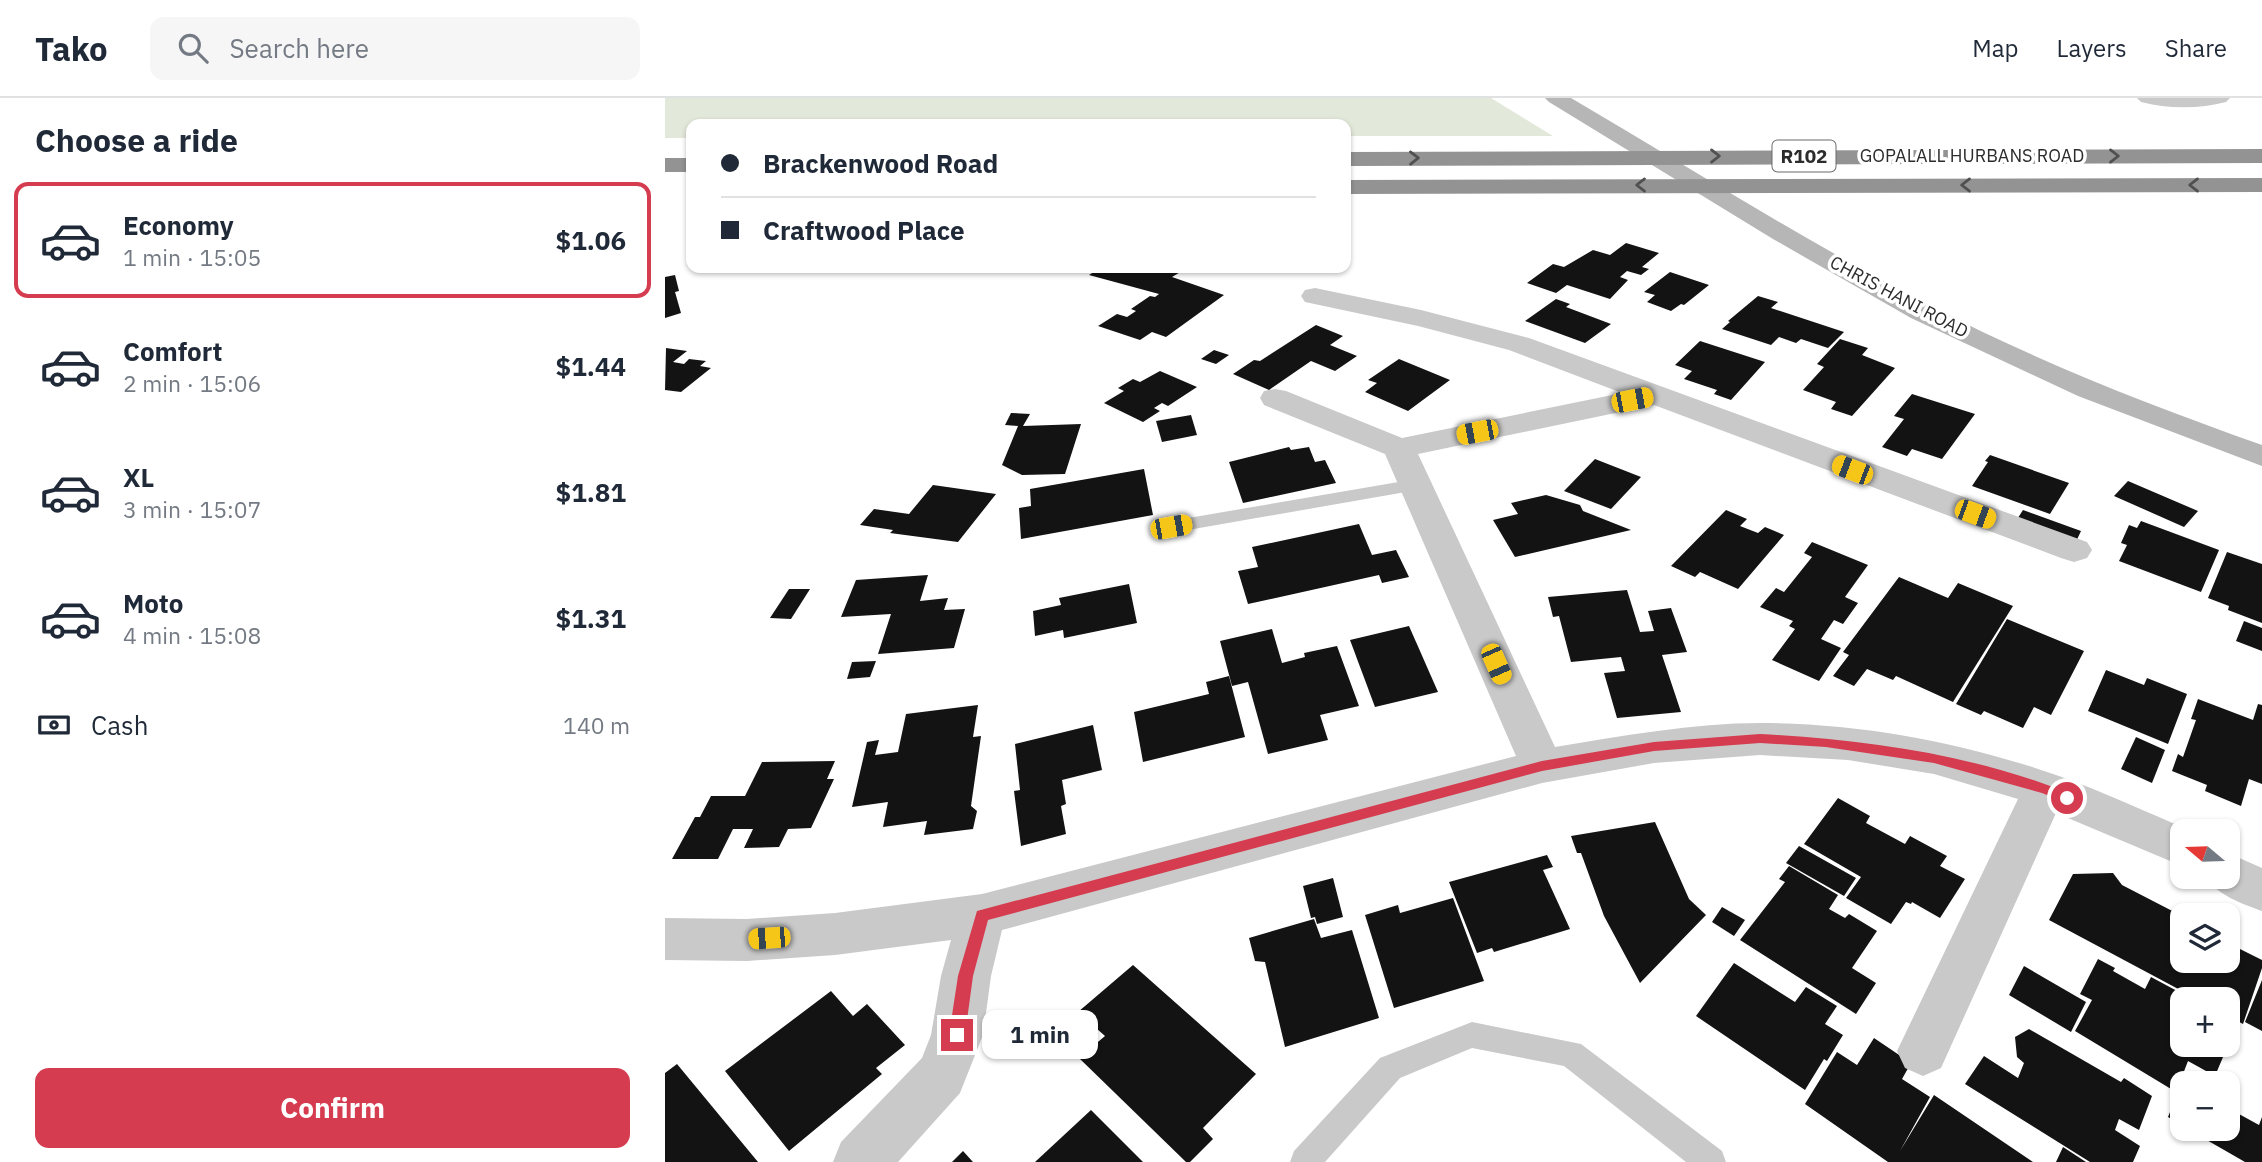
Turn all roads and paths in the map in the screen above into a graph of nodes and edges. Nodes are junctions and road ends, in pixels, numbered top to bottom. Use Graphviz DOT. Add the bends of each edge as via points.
graph roads {
  1 [pos="1556,98"];
  2 [pos="2148,98"];
  3 [pos="2219,98"];
  4 [pos="2262,156"];
  5 [pos="1351,159"];
  6 [pos="665,165"];
  7 [pos="686,165"];
  8 [pos="2262,185"];
  9 [pos="1351,187"];
  10 [pos="1315,296"];
  11 [pos="1658,395"];
  12 [pos="1275,398"];
  13 [pos="1399,448"];
  14 [pos="2262,456"];
  15 [pos="1416,485"];
  16 [pos="1171,527"];
  17 [pos="2074,550"];
  18 [pos="1542,766"];
  19 [pos="2045,789"];
  20 [pos="2170,842"];
  21 [pos="2240,879"];
  22 [pos="2262,891"];
  23 [pos="982,915"];
  24 [pos="665,939"];
  25 [pos="1923,1051"];
  26 [pos="860,1162"];
  27 [pos="1305,1162"];
  28 [pos="1711,1162"];
  1 -- 14 [label="street, CHRIS HANI ROAD" via="1921,312 2059,377"];
  2 -- 3 [label="street"];
  5 -- 4 [label="highway, GOPALALL HURBANS ROAD / R102, one-way"];
  6 -- 7 [label="highway"];
  8 -- 9 [label="highway, GOPALALL HURBANS ROAD / R102, one-way"];
  10 -- 11 [label="street" via="1519,344"];
  11 -- 13 [label="street"];
  11 -- 17 [label="street"];
  12 -- 13 [label="street"];
  13 -- 15 [label="street"];
  15 -- 16 [label="lane"];
  15 -- 18 [label="street"];
  18 -- 19 [label="street" via="1654,747 1760,738 1848,744 1934,758"];
  18 -- 23 [label="street"];
  19 -- 20 [label="street"];
  19 -- 25 [label="street"];
  21 -- 22 [label="street"];
  23 -- 24 [label="street" via="835,934"];
  23 -- 26 [label="street" via="957,1035 941,1074"];
  27 -- 28 [label="lane" via="1390,1068 1472,1035 1571,1054"];
}
